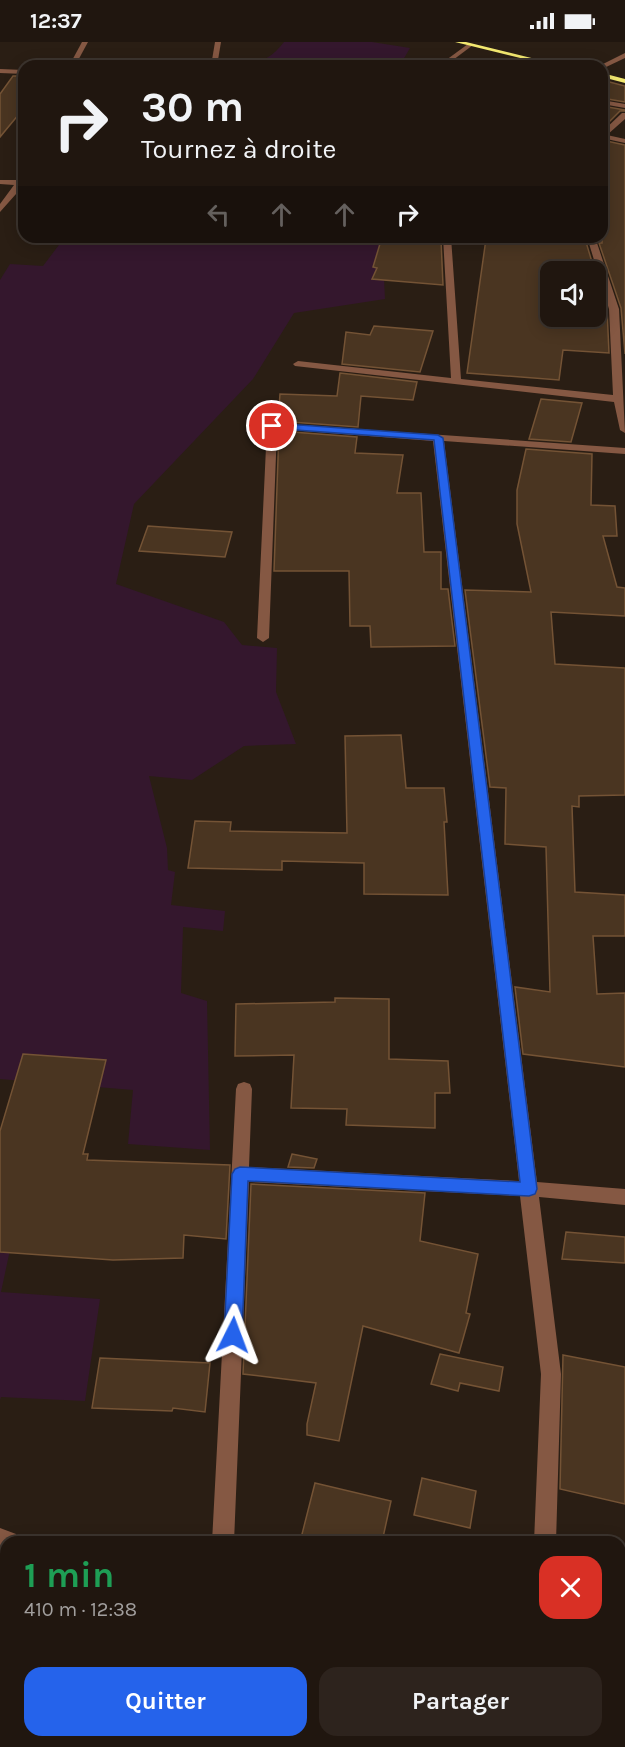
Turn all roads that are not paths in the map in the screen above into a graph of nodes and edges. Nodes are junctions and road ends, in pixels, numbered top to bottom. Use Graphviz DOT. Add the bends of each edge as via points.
graph roads {
  1 [pos="85,42"];
  2 [pos="218,42"];
  3 [pos="458,42"];
  4 [pos="470,45"];
  5 [pos="625,55"];
  6 [pos="75,60"];
  7 [pos="215,60"];
  8 [pos="449,60"];
  9 [pos="535,60"];
  10 [pos="608,64"];
  11 [pos="0,71"];
  12 [pos="18,72"];
  13 [pos="608,77"];
  14 [pos="625,81"];
  15 [pos="608,103"];
  16 [pos="625,106"];
  17 [pos="625,115"];
  18 [pos="608,130"];
  19 [pos="608,137"];
  20 [pos="625,141"];
  21 [pos="18,181"];
  22 [pos="0,182"];
  23 [pos="18,187"];
  24 [pos="0,210"];
  25 [pos="447,243"];
  26 [pos="593,243"];
  27 [pos="298,364"];
  28 [pos="456,381"];
  29 [pos="618,399"];
  30 [pos="625,430"];
  31 [pos="438,438"];
  32 [pos="625,451"];
  33 [pos="263,638"];
  34 [pos="244,1089"];
  35 [pos="240,1174"];
  36 [pos="529,1189"];
  37 [pos="625,1197"];
  38 [pos="223,1536"];
  39 [pos="545,1536"];
  1 -- 6 [label="street"];
  2 -- 7 [label="street"];
  3 -- 4 [label="main road"];
  4 -- 8 [label="street"];
  4 -- 9 [label="main road"];
  5 -- 10 [label="street"];
  11 -- 12 [label="street"];
  13 -- 14 [label="main road"];
  15 -- 16 [label="street"];
  17 -- 18 [label="street"];
  19 -- 20 [label="street"];
  21 -- 22 [label="street"];
  23 -- 24 [label="street"];
  25 -- 28 [label="street"];
  26 -- 29 [label="street" via="614,309"];
  27 -- 28 [label="street"];
  28 -- 29 [label="street"];
  29 -- 30 [label="street"];
  31 -- 32 [label="street"];
  31 -- 33 [label="street" via="272,426"];
  31 -- 36 [label="street"];
  34 -- 35 [label="street"];
  35 -- 36 [label="street"];
  35 -- 38 [label="street"];
  36 -- 37 [label="street"];
  36 -- 39 [label="street" via="551,1374"];
}
